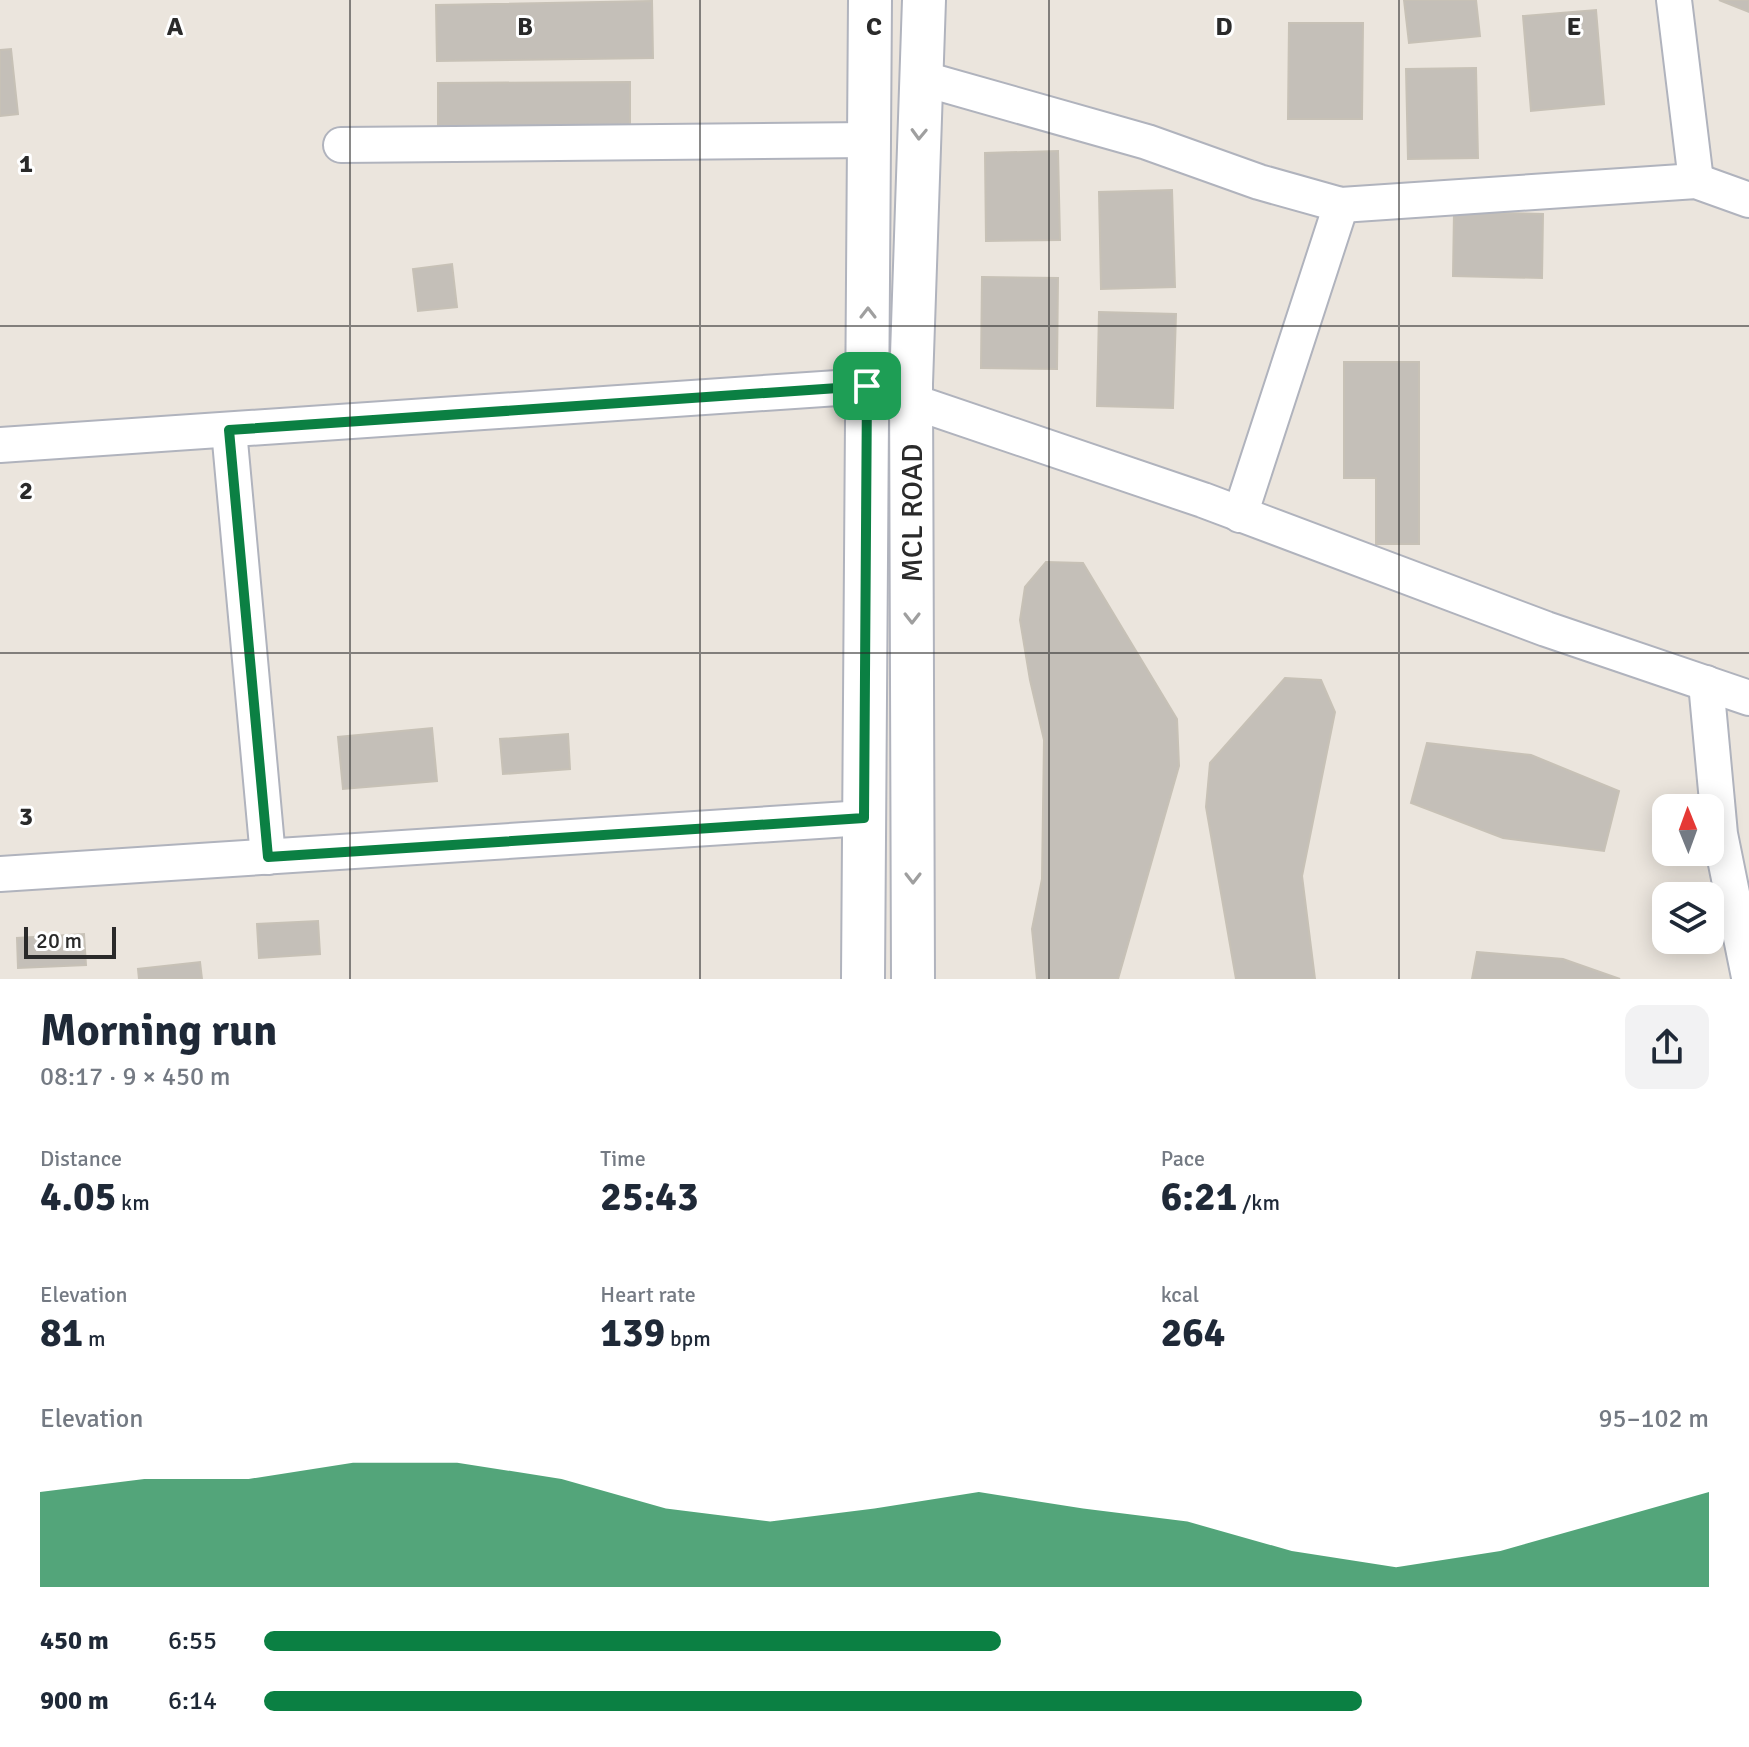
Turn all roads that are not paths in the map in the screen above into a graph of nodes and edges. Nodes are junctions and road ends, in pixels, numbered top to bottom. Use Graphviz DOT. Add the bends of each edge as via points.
graph roads {
  1 [pos="870,0"];
  2 [pos="924,0"];
  3 [pos="1674,0"];
  4 [pos="921,78"];
  5 [pos="869,140"];
  6 [pos="341,145"];
  7 [pos="1696,181"];
  8 [pos="1749,200"];
  9 [pos="1341,205"];
  10 [pos="867,386"];
  11 [pos="911,401"];
  12 [pos="229,430"];
  13 [pos="0,445"];
  14 [pos="1240,515"];
  15 [pos="1706,683"];
  16 [pos="1749,698"];
  17 [pos="864,818"];
  18 [pos="268,857"];
  19 [pos="0,874"];
  20 [pos="1749,977"];
  21 [pos="863,979"];
  22 [pos="913,979"];
  1 -- 5 [label="street, MCL ROAD"];
  2 -- 4 [label="street, MCL ROAD"];
  3 -- 7 [label="street"];
  4 -- 9 [label="street" via="1147,142"];
  4 -- 11 [label="street, MCL ROAD, one-way"];
  5 -- 6 [label="street"];
  10 -- 5 [label="street, MCL ROAD, one-way"];
  7 -- 8 [label="street"];
  7 -- 9 [label="street"];
  9 -- 14 [label="street"];
  10 -- 11 [label="street"];
  10 -- 12 [label="street"];
  10 -- 17 [label="street, MCL ROAD"];
  11 -- 14 [label="street"];
  11 -- 22 [label="street, MCL ROAD, one-way"];
  12 -- 13 [label="street"];
  12 -- 18 [label="street"];
  14 -- 15 [label="street"];
  15 -- 16 [label="street"];
  15 -- 20 [label="street" via="1720,834"];
  17 -- 18 [label="street"];
  17 -- 21 [label="street, MCL ROAD"];
  18 -- 19 [label="street"];
}
